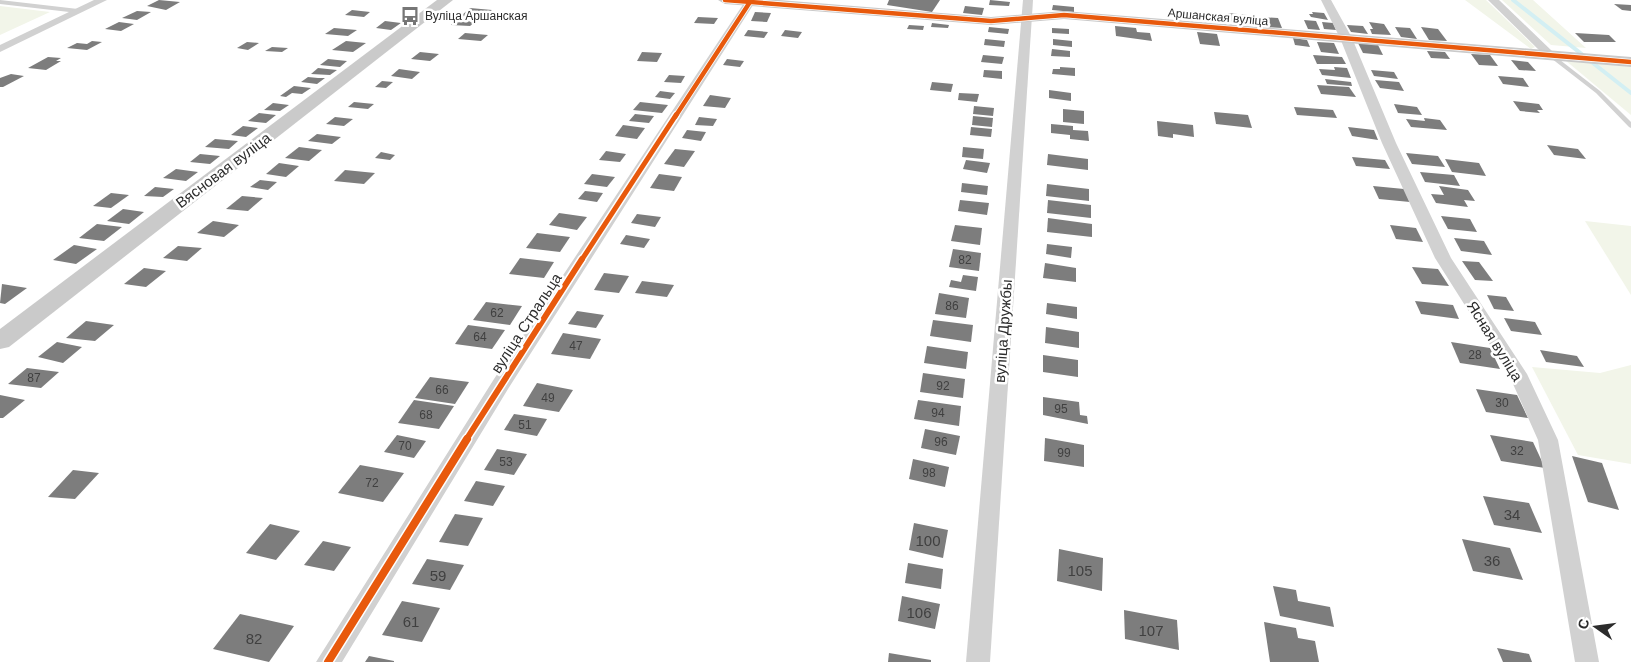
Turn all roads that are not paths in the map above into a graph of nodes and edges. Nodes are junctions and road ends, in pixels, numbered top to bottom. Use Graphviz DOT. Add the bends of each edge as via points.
graph roads {
  1 [pos="102,0"];
  2 [pos="446,0"];
  3 [pos="725,0"];
  4 [pos="1028,0"];
  5 [pos="1326,0"];
  6 [pos="1493,0"];
  7 [pos="0,2"];
  8 [pos="750,2"];
  9 [pos="78,11"];
  10 [pos="1026,18"];
  11 [pos="1346,38"];
  12 [pos="0,49"];
  13 [pos="1555,55"];
  14 [pos="1631,62"];
  15 [pos="1631,126"];
  16 [pos="0,341"];
  17 [pos="328,662"];
  18 [pos="978,662"];
  19 [pos="1587,662"];
  1 -- 9 [label="street"];
  2 -- 16 [label="street, Вясновая вуліца"];
  3 -- 8 [label="street, Аршанская вуліца"];
  4 -- 10 [label="street, вуліца Дружбы"];
  5 -- 11 [label="street, Ясная вуліца"];
  6 -- 13 [label="street"];
  7 -- 9 [label="lane"];
  8 -- 10 [label="street, Аршанская вуліца" via="991,21"];
  8 -- 17 [label="street, вуліца Стральца" via="502,384"];
  9 -- 12 [label="street"];
  10 -- 11 [label="street, Аршанская вуліца" via="1064,15"];
  10 -- 18 [label="street, вуліца Дружбы"];
  11 -- 13 [label="street, Аршанская вуліца"];
  11 -- 19 [label="street, Ясная вуліца" via="1389,143 1443,258 1518,374 1548,440"];
  13 -- 14 [label="street, Аршанская вуліца"];
  13 -- 15 [label="lane"];
}
